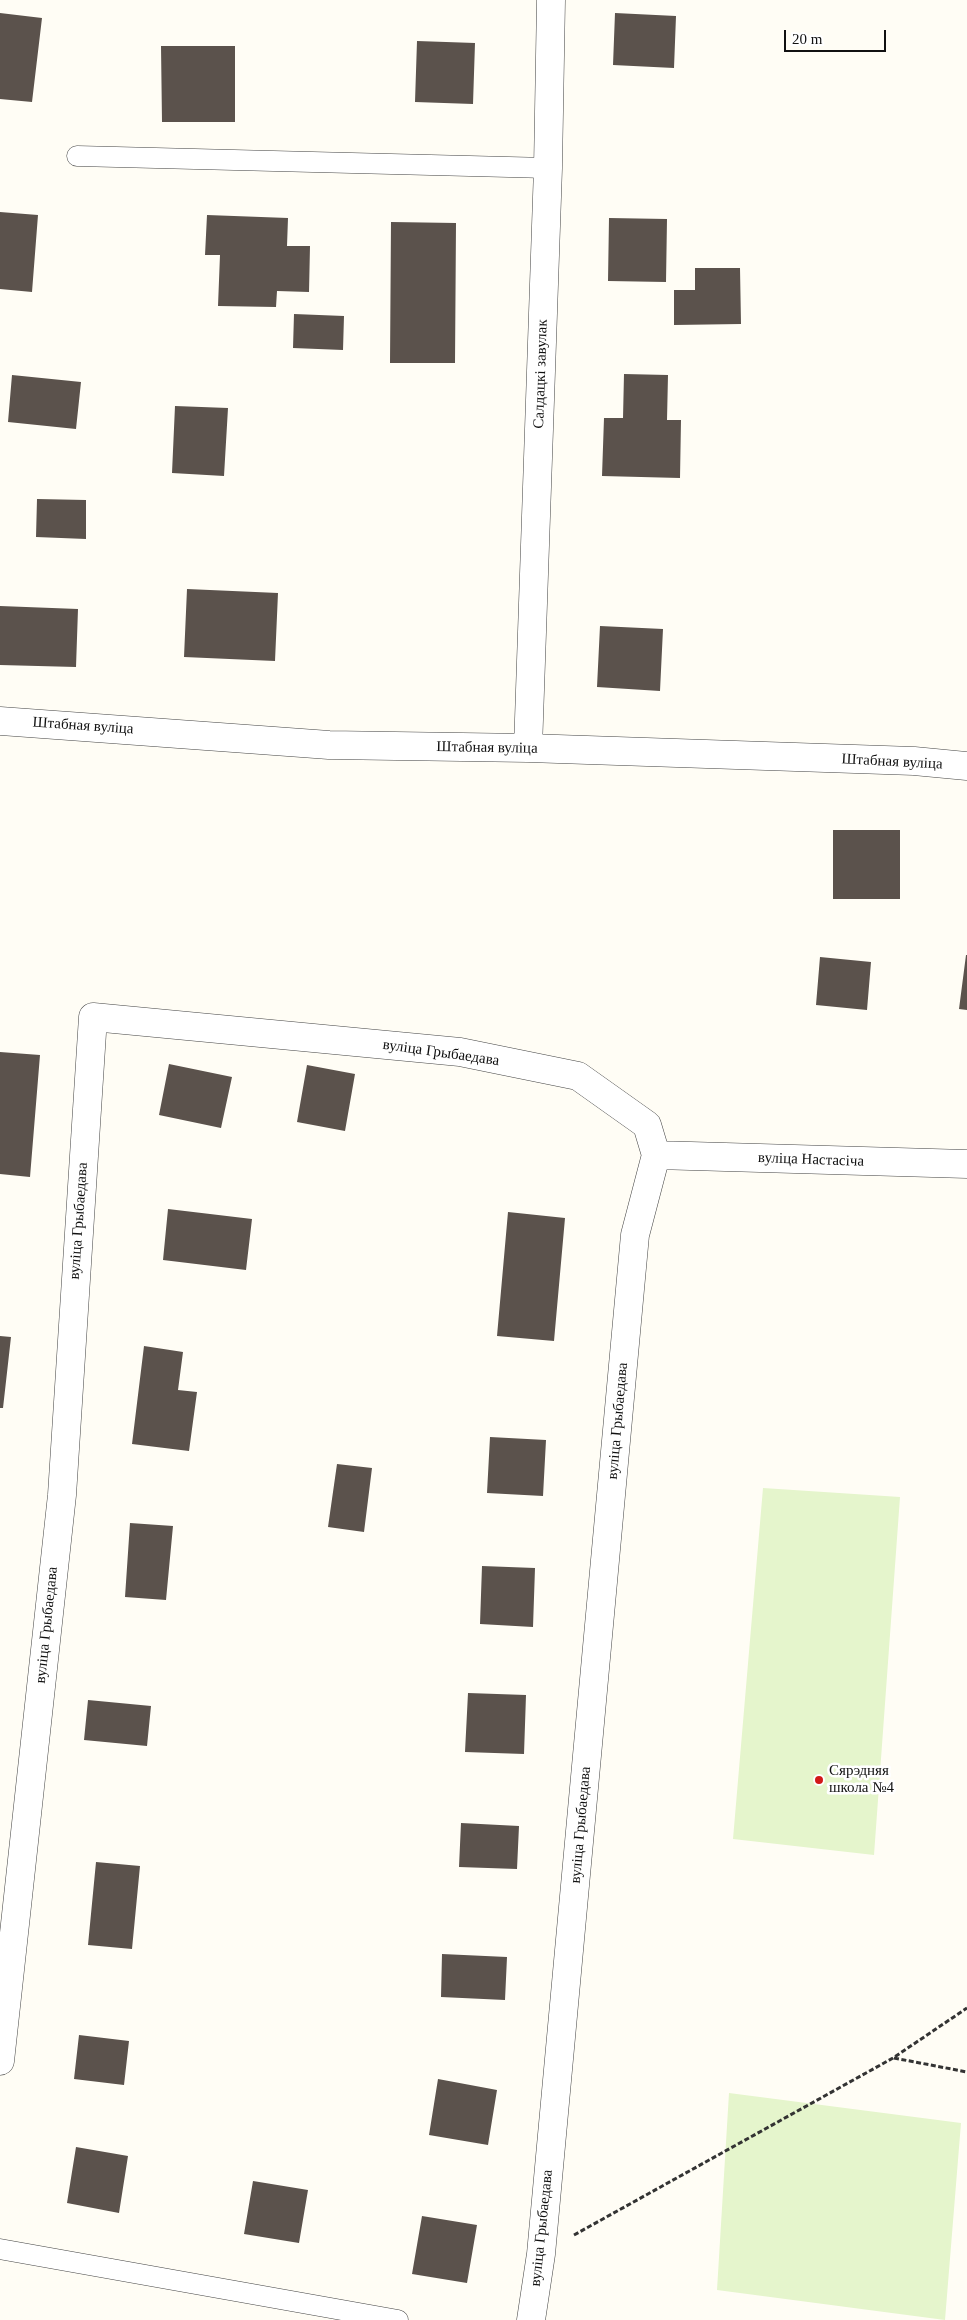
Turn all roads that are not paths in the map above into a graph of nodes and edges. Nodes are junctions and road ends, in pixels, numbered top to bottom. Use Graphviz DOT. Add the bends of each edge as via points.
graph roads {
  1 [pos="551,0"];
  2 [pos="77,156"];
  3 [pos="548,168"];
  4 [pos="4,721"];
  5 [pos="528,748"];
  6 [pos="967,766"];
  7 [pos="656,1155"];
  8 [pos="967,1164"];
  9 [pos="0,2061"];
  10 [pos="0,2249"];
  11 [pos="398,2320"];
  12 [pos="531,2320"];
  1 -- 3 [label="street, Салдацкі завулак"];
  2 -- 3 [label="lane"];
  3 -- 5 [label="street, Салдацкі завулак"];
  4 -- 5 [label="street, Штабная вуліца" via="329,745"];
  5 -- 6 [label="street, Штабная вуліца" via="914,761"];
  7 -- 8 [label="street, вуліца Настасіча"];
  7 -- 9 [label="street, вуліца Грыбаедава" via="647,1125 578,1076 460,1052 92,1017 62,1495"];
  7 -- 12 [label="street, вуліца Грыбаедава" via="635,1235 541,2254"];
  10 -- 11 [label="lane"];
}
